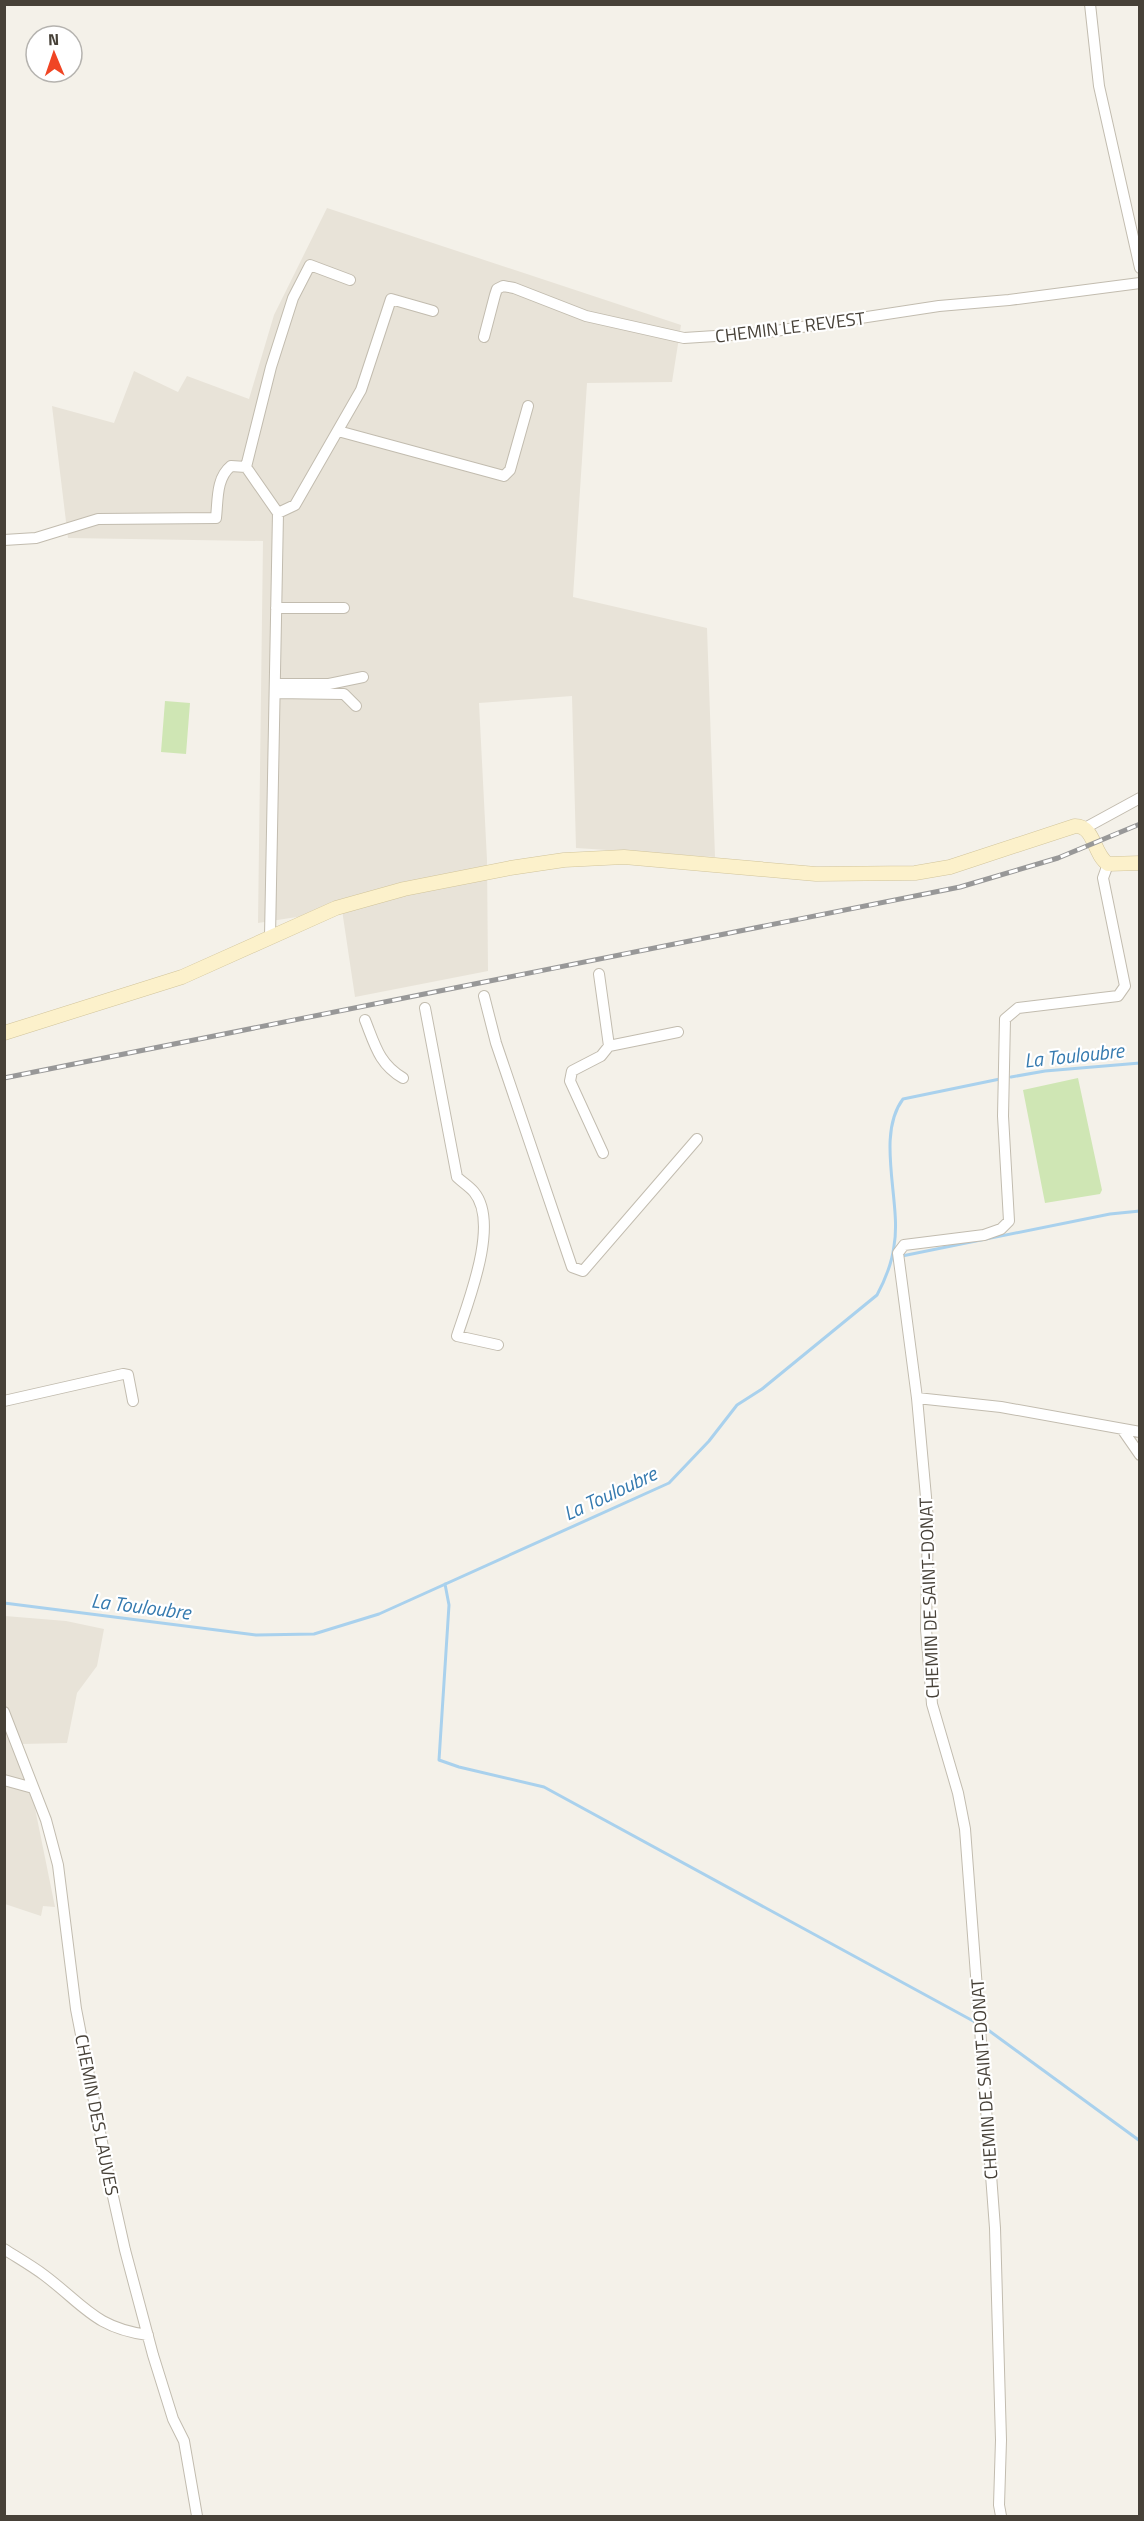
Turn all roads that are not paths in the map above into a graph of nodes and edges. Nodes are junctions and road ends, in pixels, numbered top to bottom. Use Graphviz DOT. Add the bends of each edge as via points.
graph roads {
  1 [pos="1090,4"];
  2 [pos="1140,268"];
  3 [pos="350,280"];
  4 [pos="1140,283"];
  5 [pos="433,311"];
  6 [pos="484,337"];
  7 [pos="528,406"];
  8 [pos="338,431"];
  9 [pos="246,467"];
  10 [pos="278,513"];
  11 [pos="4,540"];
  12 [pos="276,608"];
  13 [pos="344,608"];
  14 [pos="363,677"];
  15 [pos="275,689"];
  16 [pos="356,706"];
  17 [pos="1140,798"];
  18 [pos="1085,828"];
  19 [pos="1140,863"];
  20 [pos="1108,864"];
  21 [pos="270,937"];
  22 [pos="598,974"];
  23 [pos="484,996"];
  24 [pos="425,1008"];
  25 [pos="365,1020"];
  26 [pos="678,1032"];
  27 [pos="4,1033"];
  28 [pos="609,1046"];
  29 [pos="403,1078"];
  30 [pos="697,1139"];
  31 [pos="603,1153"];
  32 [pos="498,1345"];
  33 [pos="917,1398"];
  34 [pos="4,1401"];
  35 [pos="133,1401"];
  36 [pos="1122,1429"];
  37 [pos="1140,1432"];
  38 [pos="1140,1455"];
  39 [pos="4,1712"];
  40 [pos="4,1780"];
  41 [pos="33,1788"];
  42 [pos="4,2249"];
  43 [pos="148,2335"];
  44 [pos="197,2517"];
  45 [pos="1001,2517"];
  1 -- 2 [label="street" via="1099,86"];
  3 -- 9 [label="street" via="310,265 293,298 271,367"];
  4 -- 6 [label="street, CHEMIN LE REVEST" via="939,306 762,333 684,338 586,316 503,286 495,294"];
  5 -- 8 [label="street" via="391,299 361,390"];
  7 -- 8 [label="street" via="510,470 504,476"];
  8 -- 10 [label="street" via="295,505"];
  9 -- 10 [label="street"];
  9 -- 11 [label="street" via="231,466 225,470 216,518 98,519 36,538"];
  10 -- 12 [label="street"];
  12 -- 13 [label="street"];
  12 -- 15 [label="street"];
  14 -- 15 [label="street"];
  15 -- 16 [label="street" via="344,694"];
  15 -- 21 [label="street"];
  17 -- 18 [label="street"];
  18 -- 20 [label="main road" via="1100,858"];
  18 -- 21 [label="main road" via="1075,826 950,867 906,873 816,873 648,858 587,858 536,864 359,901"];
  19 -- 20 [label="main road"];
  20 -- 33 [label="street, CHEMIN DE SAINT-DONAT" via="1103,878 1125,986 1118,996 1018,1008 1005,1018 1003,1116 1009,1221 1001,1229 984,1235 904,1245 898,1253"];
  21 -- 27 [label="main road" via="182,977"];
  22 -- 28 [label="street"];
  23 -- 30 [label="street" via="496,1043 572,1267 583,1271"];
  24 -- 32 [label="street" via="457,1177 475,1193 484,1230 480,1262 457,1336"];
  25 -- 29 [label="street" via="389,1070"];
  26 -- 28 [label="street"];
  28 -- 31 [label="street" via="601,1056 572,1071 570,1081"];
  33 -- 36 [label="street" via="1002,1407"];
  33 -- 45 [label="street, CHEMIN DE SAINT-DONAT" via="927,1519 926,1629 932,1704 965,1829 981,2036 995,2228"];
  34 -- 35 [label="street" via="123,1374 128,1375"];
  36 -- 37 [label="street"];
  36 -- 38 [label="street"];
  39 -- 41 [label="street, CHEMIN DES LAUVES"];
  40 -- 41 [label="street"];
  41 -- 43 [label="street, CHEMIN DES LAUVES" via="58,1865 76,2009 113,2194"];
  42 -- 43 [label="street" via="44,2275 100,2321 129,2333"];
  43 -- 44 [label="street, CHEMIN DES LAUVES" via="173,2419 184,2441"];
}
